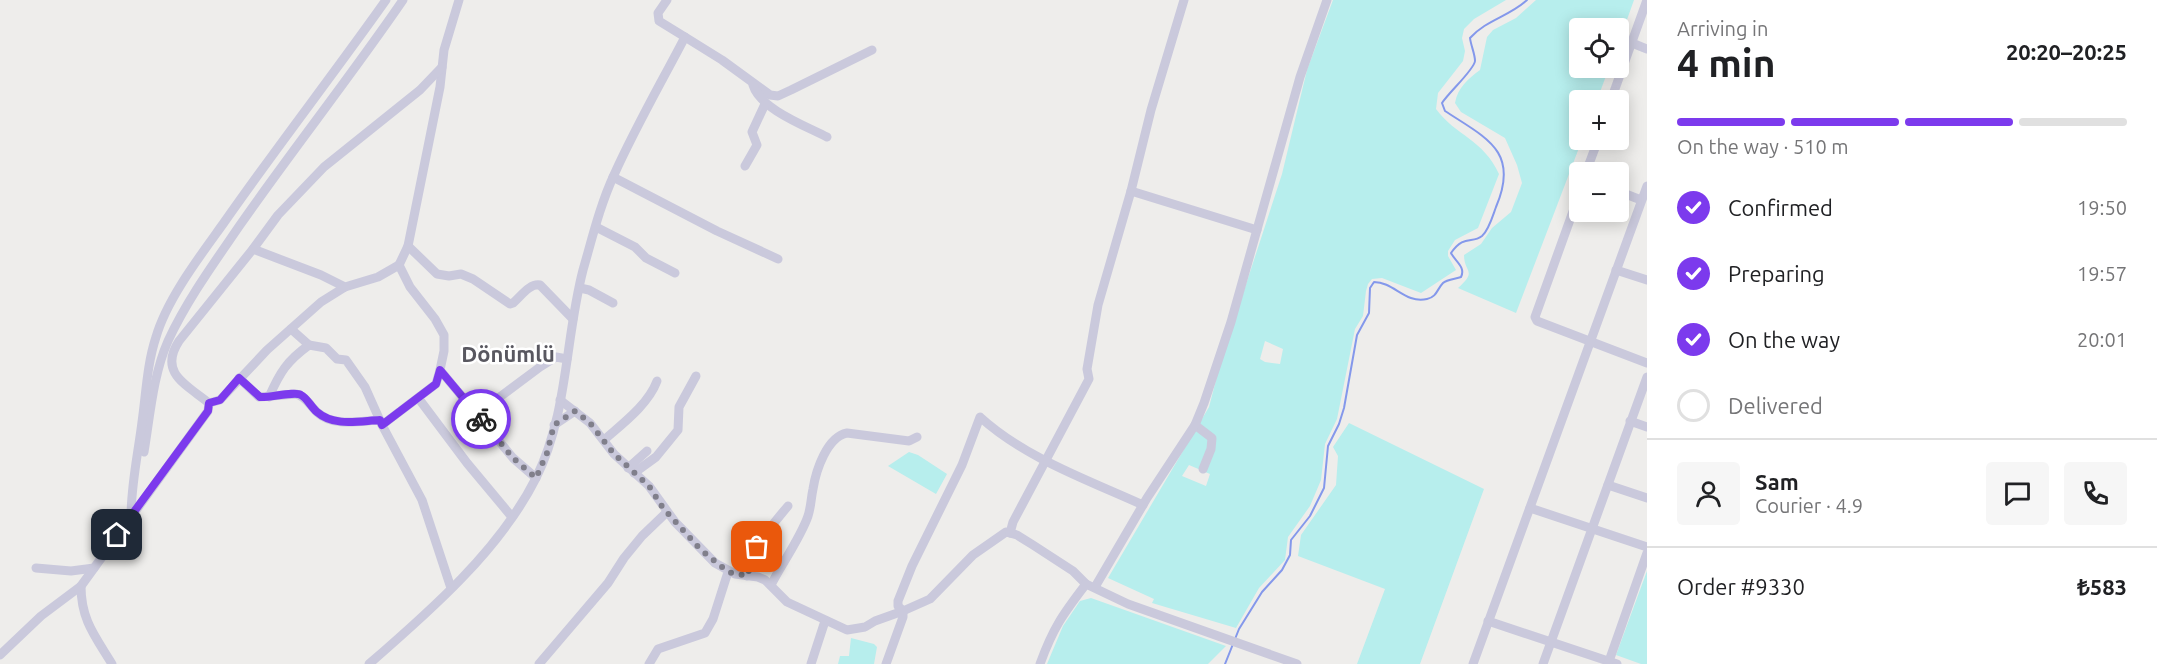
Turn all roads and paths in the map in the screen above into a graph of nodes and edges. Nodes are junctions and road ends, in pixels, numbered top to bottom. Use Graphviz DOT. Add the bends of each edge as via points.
graph roads {
  1 [pos="386,0"];
  2 [pos="404,0"];
  3 [pos="459,0"];
  4 [pos="667,0"];
  5 [pos="1184,0"];
  6 [pos="1327,0"];
  7 [pos="1647,0"];
  8 [pos="685,37"];
  9 [pos="1632,43"];
  10 [pos="1647,49"];
  11 [pos="872,50"];
  12 [pos="442,67"];
  13 [pos="752,83"];
  14 [pos="1615,90"];
  15 [pos="765,104"];
  16 [pos="827,137"];
  17 [pos="745,166"];
  18 [pos="613,177"];
  19 [pos="1131,191"];
  20 [pos="1629,191"];
  21 [pos="1645,192"];
  22 [pos="1569,222"];
  23 [pos="596,227"];
  24 [pos="1257,230"];
  25 [pos="408,246"];
  26 [pos="253,249"];
  27 [pos="778,259"];
  28 [pos="399,265"];
  29 [pos="1616,270"];
  30 [pos="675,273"];
  31 [pos="1647,280"];
  32 [pos="345,287"];
  33 [pos="579,288"];
  34 [pos="613,303"];
  35 [pos="573,319"];
  36 [pos="291,329"];
  37 [pos="1592,342"];
  38 [pos="309,345"];
  39 [pos="567,359"];
  40 [pos="1647,363"];
  41 [pos="440,370"];
  42 [pos="696,376"];
  43 [pos="1647,377"];
  44 [pos="239,378"];
  45 [pos="657,381"];
  46 [pos="269,398"];
  47 [pos="419,399"];
  48 [pos="560,400"];
  49 [pos="209,403"];
  50 [pos="575,411"];
  51 [pos="477,414"];
  52 [pos="1630,421"];
  53 [pos="381,423"];
  54 [pos="554,425"];
  55 [pos="1195,425"];
  56 [pos="1647,427"];
  57 [pos="917,437"];
  58 [pos="604,440"];
  59 [pos="648,451"];
  60 [pos="1046,461"];
  61 [pos="1203,469"];
  62 [pos="631,470"];
  63 [pos="536,478"];
  64 [pos="1608,485"];
  65 [pos="1647,498"];
  66 [pos="139,505"];
  67 [pos="1143,505"];
  68 [pos="788,506"];
  69 [pos="1530,507"];
  70 [pos="667,512"];
  71 [pos="130,517"];
  72 [pos="512,517"];
  73 [pos="1593,528"];
  74 [pos="1010,533"];
  75 [pos="1647,547"];
  76 [pos="1647,553"];
  77 [pos="36,568"];
  78 [pos="94,568"];
  79 [pos="728,572"];
  80 [pos="747,576"];
  81 [pos="771,585"];
  82 [pos="81,586"];
  83 [pos="1091,586"];
  84 [pos="451,588"];
  85 [pos="68,595"];
  86 [pos="81,604"];
  87 [pos="903,611"];
  88 [pos="825,621"];
  89 [pos="1488,621"];
  90 [pos="1551,642"];
  91 [pos="0,655"];
  92 [pos="1611,663"];
  93 [pos="112,664"];
  94 [pos="369,664"];
  95 [pos="539,664"];
  96 [pos="649,664"];
  97 [pos="811,664"];
  98 [pos="886,664"];
  99 [pos="1040,664"];
  100 [pos="1297,664"];
  101 [pos="1473,664"];
  102 [pos="1543,664"];
  1 -- 71 [label="street" via="261,169 169,308 156,336 149,372"];
  2 -- 66 [label="street" via="278,171 184,310 159,366 137,489"];
  3 -- 12 [label="street"];
  4 -- 8 [label="street" via="658,13 659,21"];
  5 -- 19 [label="street"];
  6 -- 24 [label="street" via="1300,77"];
  7 -- 9 [label="street"];
  8 -- 13 [label="street"];
  8 -- 18 [label="street"];
  9 -- 10 [label="street"];
  9 -- 14 [label="street"];
  11 -- 13 [label="street" via="778,96"];
  12 -- 25 [label="street"];
  12 -- 26 [label="street" via="420,90 324,167 278,215"];
  13 -- 15 [label="street"];
  15 -- 16 [label="street"];
  15 -- 17 [label="street" via="752,132 757,145"];
  18 -- 23 [label="street"];
  18 -- 27 [label="street"];
  19 -- 24 [label="street"];
  19 -- 60 [label="street" via="1098,305 1087,369 1089,378"];
  20 -- 21 [label="street"];
  21 -- 29 [label="street"];
  22 -- 37 [label="street" via="1535,317"];
  23 -- 30 [label="street"];
  23 -- 33 [label="street"];
  24 -- 55 [label="street" via="1231,322"];
  25 -- 28 [label="street"];
  25 -- 35 [label="street" via="437,274 467,276 510,304 531,286 540,285"];
  26 -- 32 [label="street"];
  26 -- 49 [label="street" via="173,350 171,366 175,376"];
  28 -- 32 [label="street" via="378,277"];
  28 -- 41 [label="street" via="444,335"];
  29 -- 31 [label="street"];
  29 -- 37 [label="street"];
  32 -- 36 [label="street"];
  33 -- 34 [label="street"];
  33 -- 35 [label="street"];
  35 -- 39 [label="street"];
  36 -- 38 [label="street"];
  36 -- 44 [label="street"];
  37 -- 40 [label="street"];
  37 -- 69 [label="street"];
  38 -- 46 [label="street" via="282,369"];
  38 -- 53 [label="street" via="326,348 337,359 346,360 365,387"];
  39 -- 48 [label="street"];
  39 -- 51 [label="street" via="556,357"];
  41 -- 47 [label="street" via="436,384"];
  41 -- 51 [label="street"];
  42 -- 62 [label="street" via="679,406 678,430 656,456"];
  43 -- 52 [label="street"];
  44 -- 46 [label="street" via="260,397"];
  44 -- 49 [label="street" via="220,400"];
  45 -- 58 [label="street" via="636,410"];
  46 -- 53 [label="street" via="296,393 328,420"];
  47 -- 53 [label="street"];
  47 -- 72 [label="street"];
  48 -- 50 [label="street"];
  48 -- 54 [label="street"];
  49 -- 66 [label="street" via="208,411"];
  50 -- 54 [label="street"];
  50 -- 58 [label="street"];
  51 -- 63 [label="street" via="513,458"];
  52 -- 56 [label="street"];
  52 -- 64 [label="street"];
  53 -- 84 [label="street" via="422,500"];
  54 -- 63 [label="street"];
  55 -- 61 [label="street" via="1213,443"];
  55 -- 67 [label="street"];
  57 -- 81 [label="street" via="909,441 847,433 834,440 813,486 808,517"];
  58 -- 62 [label="street"];
  59 -- 62 [label="street"];
  60 -- 67 [label="street"];
  60 -- 74 [label="street"];
  60 -- 87 [label="street" via="980,417 962,465 898,601"];
  62 -- 70 [label="street"];
  63 -- 72 [label="street"];
  64 -- 65 [label="street"];
  64 -- 73 [label="street"];
  66 -- 71 [label="street"];
  67 -- 83 [label="street"];
  68 -- 80 [label="street" via="757,547"];
  69 -- 73 [label="street"];
  69 -- 89 [label="street"];
  70 -- 79 [label="street" via="700,549"];
  70 -- 95 [label="street" via="642,536"];
  71 -- 78 [label="street"];
  72 -- 84 [label="street"];
  73 -- 75 [label="street"];
  73 -- 90 [label="street"];
  74 -- 83 [label="street"];
  74 -- 87 [label="street" via="997,537 973,555 930,599"];
  76 -- 92 [label="street"];
  77 -- 78 [label="street"];
  78 -- 82 [label="street"];
  79 -- 80 [label="street"];
  79 -- 96 [label="street" via="705,633 658,648"];
  80 -- 81 [label="street"];
  81 -- 88 [label="street" via="787,602"];
  82 -- 85 [label="street"];
  82 -- 86 [label="street"];
  83 -- 99 [label="street" via="1061,616"];
  83 -- 100 [label="street" via="1128,604"];
  84 -- 94 [label="street"];
  85 -- 86 [label="street"];
  85 -- 91 [label="street"];
  86 -- 93 [label="street"];
  87 -- 88 [label="street" via="854,630"];
  87 -- 98 [label="street"];
  88 -- 97 [label="street"];
  89 -- 90 [label="street"];
  89 -- 101 [label="street"];
  90 -- 92 [label="street"];
  90 -- 102 [label="street"];
}
